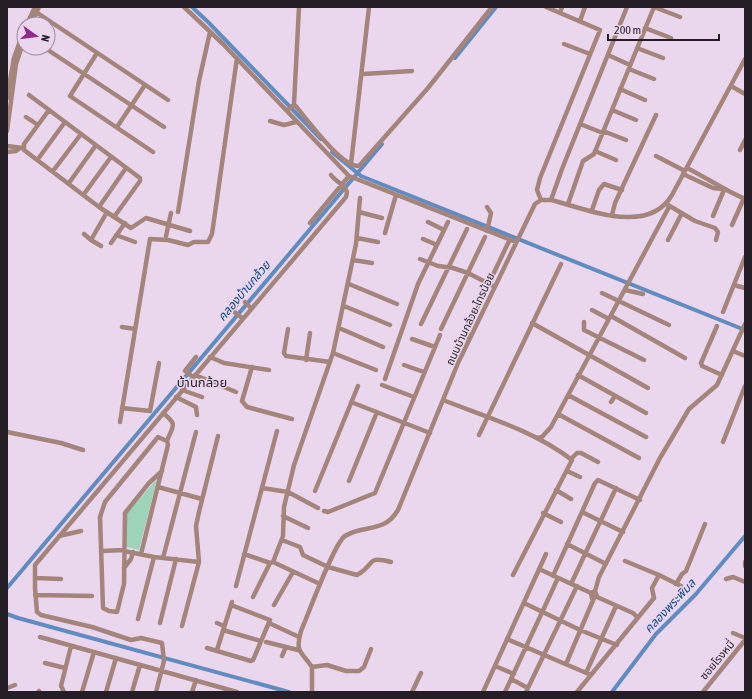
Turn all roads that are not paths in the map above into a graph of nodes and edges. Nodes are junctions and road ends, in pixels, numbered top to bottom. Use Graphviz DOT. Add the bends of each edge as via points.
graph roads {
  1 [pos="28,7"];
  2 [pos="39,7"];
  3 [pos="184,7"];
  4 [pos="299,7"];
  5 [pos="369,7"];
  6 [pos="492,7"];
  7 [pos="546,7"];
  8 [pos="562,7"];
  9 [pos="585,7"];
  10 [pos="627,7"];
  11 [pos="654,7"];
  12 [pos="35,10"];
  13 [pos="560,13"];
  14 [pos="680,17"];
  15 [pos="580,21"];
  16 [pos="56,26"];
  17 [pos="645,28"];
  18 [pos="210,32"];
  19 [pos="671,38"];
  20 [pos="564,44"];
  21 [pos="637,48"];
  22 [pos="16,52"];
  23 [pos="97,53"];
  24 [pos="590,54"];
  25 [pos="56,55"];
  26 [pos="608,55"];
  27 [pos="19,56"];
  28 [pos="236,58"];
  29 [pos="662,58"];
  30 [pos="745,59"];
  31 [pos="630,67"];
  32 [pos="412,72"];
  33 [pos="83,73"];
  34 [pos="362,74"];
  35 [pos="654,79"];
  36 [pos="145,85"];
  37 [pos="730,86"];
  38 [pos="620,90"];
  39 [pos="745,94"];
  40 [pos="29,95"];
  41 [pos="7,98"];
  42 [pos="168,100"];
  43 [pos="645,100"];
  44 [pos="132,105"];
  45 [pos="290,108"];
  46 [pos="49,110"];
  47 [pos="612,110"];
  48 [pos="656,115"];
  49 [pos="26,117"];
  50 [pos="636,120"];
  51 [pos="270,121"];
  52 [pos="65,122"];
  53 [pos="296,122"];
  54 [pos="580,124"];
  55 [pos="38,125"];
  56 [pos="117,127"];
  57 [pos="164,127"];
  58 [pos="7,131"];
  59 [pos="603,132"];
  60 [pos="81,134"];
  61 [pos="626,140"];
  62 [pos="745,140"];
  63 [pos="96,145"];
  64 [pos="7,146"];
  65 [pos="21,148"];
  66 [pos="740,150"];
  67 [pos="595,151"];
  68 [pos="7,152"];
  69 [pos="153,152"];
  70 [pos="111,156"];
  71 [pos="656,156"];
  72 [pos="38,159"];
  73 [pos="616,160"];
  74 [pos="351,164"];
  75 [pos="126,168"];
  76 [pos="53,171"];
  77 [pos="685,171"];
  78 [pos="331,175"];
  79 [pos="352,177"];
  80 [pos="69,183"];
  81 [pos="343,185"];
  82 [pos="723,189"];
  83 [pos="622,190"];
  84 [pos="84,194"];
  85 [pos="396,195"];
  86 [pos="360,198"];
  87 [pos="744,198"];
  88 [pos="540,200"];
  89 [pos="551,200"];
  90 [pos="568,204"];
  91 [pos="668,205"];
  92 [pos="99,206"];
  93 [pos="487,207"];
  94 [pos="592,210"];
  95 [pos="107,212"];
  96 [pos="178,212"];
  97 [pos="359,212"];
  98 [pos="171,213"];
  99 [pos="682,213"];
  100 [pos="612,215"];
  101 [pos="114,216"];
  102 [pos="713,216"];
  103 [pos="382,218"];
  104 [pos="428,222"];
  105 [pos="448,222"];
  106 [pos="310,223"];
  107 [pos="125,224"];
  108 [pos="168,224"];
  109 [pos="732,225"];
  110 [pos="467,229"];
  111 [pos="444,230"];
  112 [pos="487,230"];
  113 [pos="190,231"];
  114 [pos="385,233"];
  115 [pos="84,234"];
  116 [pos="116,235"];
  117 [pos="166,236"];
  118 [pos="485,237"];
  119 [pos="357,238"];
  120 [pos="423,239"];
  121 [pos="510,239"];
  122 [pos="91,240"];
  123 [pos="517,240"];
  124 [pos="668,240"];
  125 [pos="716,240"];
  126 [pos="136,242"];
  127 [pos="378,242"];
  128 [pos="111,243"];
  129 [pos="437,245"];
  130 [pos="101,246"];
  131 [pos="745,257"];
  132 [pos="420,259"];
  133 [pos="353,260"];
  134 [pos="428,262"];
  135 [pos="372,263"];
  136 [pos="561,264"];
  137 [pos="448,267"];
  138 [pos="468,273"];
  139 [pos="488,283"];
  140 [pos="349,284"];
  141 [pos="734,284"];
  142 [pos="495,287"];
  143 [pos="745,288"];
  144 [pos="625,290"];
  145 [pos="602,293"];
  146 [pos="643,294"];
  147 [pos="619,301"];
  148 [pos="237,304"];
  149 [pos="397,304"];
  150 [pos="344,306"];
  151 [pos="592,310"];
  152 [pos="723,312"];
  153 [pos="241,318"];
  154 [pos="610,318"];
  155 [pos="584,322"];
  156 [pos="421,324"];
  157 [pos="532,324"];
  158 [pos="745,324"];
  159 [pos="390,325"];
  160 [pos="669,325"];
  161 [pos="717,326"];
  162 [pos="122,327"];
  163 [pos="339,328"];
  164 [pos="135,329"];
  165 [pos="288,329"];
  166 [pos="441,329"];
  167 [pos="310,333"];
  168 [pos="440,335"];
  169 [pos="599,337"];
  170 [pos="412,339"];
  171 [pos="468,342"];
  172 [pos="383,347"];
  173 [pos="435,347"];
  174 [pos="733,351"];
  175 [pos="333,353"];
  176 [pos="589,355"];
  177 [pos="745,356"];
  178 [pos="196,357"];
  179 [pos="210,357"];
  180 [pos="685,358"];
  181 [pos="306,360"];
  182 [pos="644,360"];
  183 [pos="330,362"];
  184 [pos="159,363"];
  185 [pos="404,364"];
  186 [pos="252,367"];
  187 [pos="270,370"];
  188 [pos="376,370"];
  189 [pos="424,372"];
  190 [pos="191,375"];
  191 [pos="578,375"];
  192 [pos="722,375"];
  193 [pos="385,379"];
  194 [pos="382,385"];
  195 [pos="358,386"];
  196 [pos="745,386"];
  197 [pos="648,388"];
  198 [pos="182,390"];
  199 [pos="236,392"];
  200 [pos="568,395"];
  201 [pos="615,396"];
  202 [pos="176,397"];
  203 [pos="202,397"];
  204 [pos="414,397"];
  205 [pos="443,400"];
  206 [pos="352,402"];
  207 [pos="611,402"];
  208 [pos="122,408"];
  209 [pos="377,412"];
  210 [pos="163,413"];
  211 [pos="646,413"];
  212 [pos="558,414"];
  213 [pos="197,415"];
  214 [pos="486,417"];
  215 [pos="292,419"];
  216 [pos="120,422"];
  217 [pos="404,422"];
  218 [pos="277,431"];
  219 [pos="7,432"];
  220 [pos="196,432"];
  221 [pos="430,433"];
  222 [pos="479,435"];
  223 [pos="218,436"];
  224 [pos="646,437"];
  225 [pos="537,438"];
  226 [pos="167,441"];
  227 [pos="724,442"];
  228 [pos="83,450"];
  229 [pos="639,458"];
  230 [pos="571,459"];
  231 [pos="598,462"];
  232 [pos="162,471"];
  233 [pos="567,471"];
  234 [pos="580,477"];
  235 [pos="349,481"];
  236 [pos="158,487"];
  237 [pos="262,488"];
  238 [pos="616,488"];
  239 [pos="556,490"];
  240 [pos="315,491"];
  241 [pos="288,492"];
  242 [pos="180,493"];
  243 [pos="202,498"];
  244 [pos="571,499"];
  245 [pos="640,500"];
  246 [pos="318,508"];
  247 [pos="324,510"];
  248 [pos="582,512"];
  249 [pos="543,513"];
  250 [pos="283,516"];
  251 [pos="600,521"];
  252 [pos="560,522"];
  253 [pos="705,524"];
  254 [pos="308,528"];
  255 [pos="81,531"];
  256 [pos="623,532"];
  257 [pos="59,536"];
  258 [pos="282,540"];
  259 [pos="567,544"];
  260 [pos="123,550"];
  261 [pos="102,551"];
  262 [pos="133,552"];
  263 [pos="585,553"];
  264 [pos="141,554"];
  265 [pos="244,554"];
  266 [pos="546,554"];
  267 [pos="154,557"];
  268 [pos="163,558"];
  269 [pos="176,559"];
  270 [pos="625,561"];
  271 [pos="198,562"];
  272 [pos="271,562"];
  273 [pos="391,562"];
  274 [pos="745,562"];
  275 [pos="606,564"];
  276 [pos="745,566"];
  277 [pos="328,567"];
  278 [pos="124,568"];
  279 [pos="539,570"];
  280 [pos="293,572"];
  281 [pos="513,575"];
  282 [pos="659,575"];
  283 [pos="556,577"];
  284 [pos="35,578"];
  285 [pos="61,579"];
  286 [pos="726,579"];
  287 [pos="745,582"];
  288 [pos="320,584"];
  289 [pos="571,584"];
  290 [pos="236,586"];
  291 [pos="577,586"];
  292 [pos="593,592"];
  293 [pos="35,595"];
  294 [pos="92,596"];
  295 [pos="253,597"];
  296 [pos="595,598"];
  297 [pos="524,603"];
  298 [pos="274,605"];
  299 [pos="616,606"];
  300 [pos="543,612"];
  301 [pos="637,617"];
  302 [pos="138,619"];
  303 [pos="560,621"];
  304 [pos="160,623"];
  305 [pos="217,623"];
  306 [pos="269,623"];
  307 [pos="182,626"];
  308 [pos="224,628"];
  309 [pos="580,630"];
  310 [pos="733,633"];
  311 [pos="40,637"];
  312 [pos="299,637"];
  313 [pos="507,639"];
  314 [pos="601,639"];
  315 [pos="745,639"];
  316 [pos="263,642"];
  317 [pos="162,643"];
  318 [pos="167,644"];
  319 [pos="617,645"];
  320 [pos="71,646"];
  321 [pos="286,647"];
  322 [pos="207,648"];
  323 [pos="526,648"];
  324 [pos="371,649"];
  325 [pos="217,650"];
  326 [pos="298,650"];
  327 [pos="94,652"];
  328 [pos="544,655"];
  329 [pos="282,656"];
  330 [pos="116,658"];
  331 [pos="45,663"];
  332 [pos="566,664"];
  333 [pos="140,665"];
  334 [pos="495,666"];
  335 [pos="312,667"];
  336 [pos="65,668"];
  337 [pos="162,670"];
  338 [pos="421,673"];
  339 [pos="514,674"];
  340 [pos="589,674"];
  341 [pos="511,679"];
  342 [pos="196,680"];
  343 [pos="15,685"];
  344 [pos="218,686"];
  345 [pos="7,688"];
  346 [pos="527,690"];
  347 [pos="64,692"];
  348 [pos="82,692"];
  349 [pos="106,692"];
  350 [pos="132,692"];
  351 [pos="156,692"];
  352 [pos="192,692"];
  353 [pos="216,692"];
  354 [pos="237,692"];
  355 [pos="312,692"];
  356 [pos="412,692"];
  357 [pos="483,692"];
  358 [pos="505,692"];
  359 [pos="577,692"];
  360 [pos="703,692"];
  1 -- 12 [label="street"];
  2 -- 12 [label="street"];
  3 -- 18 [label="street"];
  4 -- 45 [label="street"];
  5 -- 34 [label="street"];
  6 -- 74 [label="street" via="428,88 362,163 359,166"];
  7 -- 13 [label="street"];
  8 -- 13 [label="street"];
  9 -- 15 [label="street"];
  10 -- 26 [label="street"];
  11 -- 14 [label="street"];
  11 -- 17 [label="street"];
  13 -- 15 [label="street"];
  15 -- 24 [label="street" via="600,30"];
  16 -- 23 [label="street"];
  17 -- 19 [label="street"];
  17 -- 21 [label="street"];
  18 -- 28 [label="street"];
  18 -- 96 [label="street" via="198,81"];
  20 -- 24 [label="street"];
  21 -- 29 [label="street"];
  21 -- 31 [label="street"];
  22 -- 41 [label="street"];
  23 -- 33 [label="street"];
  23 -- 36 [label="street"];
  24 -- 88 [label="street" via="540,178 537,190"];
  25 -- 33 [label="street"];
  26 -- 31 [label="street"];
  26 -- 54 [label="street"];
  27 -- 58 [label="street"];
  28 -- 45 [label="street"];
  28 -- 164 [label="street" via="210,240 188,245 150,239"];
  30 -- 37 [label="street"];
  31 -- 35 [label="street"];
  31 -- 38 [label="street"];
  32 -- 34 [label="street"];
  33 -- 44 [label="street"];
  33 -- 56 [label="street" via="70,96"];
  34 -- 74 [label="street"];
  36 -- 42 [label="street"];
  36 -- 44 [label="street"];
  37 -- 39 [label="street"];
  37 -- 77 [label="street"];
  38 -- 43 [label="street"];
  38 -- 47 [label="street"];
  40 -- 46 [label="street"];
  44 -- 56 [label="street"];
  44 -- 57 [label="street"];
  45 -- 53 [label="street"];
  45 -- 74 [label="street" via="336,153"];
  46 -- 52 [label="street"];
  46 -- 55 [label="street"];
  47 -- 50 [label="street"];
  47 -- 59 [label="street"];
  48 -- 83 [label="street"];
  49 -- 55 [label="street"];
  51 -- 53 [label="street" via="284,125"];
  52 -- 60 [label="street"];
  52 -- 72 [label="street"];
  53 -- 79 [label="street"];
  54 -- 59 [label="street"];
  54 -- 89 [label="street"];
  55 -- 65 [label="street"];
  56 -- 69 [label="street"];
  59 -- 61 [label="street"];
  59 -- 67 [label="street"];
  60 -- 63 [label="street"];
  60 -- 76 [label="street"];
  62 -- 66 [label="street"];
  63 -- 70 [label="street"];
  63 -- 80 [label="street"];
  64 -- 65 [label="street"];
  65 -- 68 [label="street"];
  65 -- 72 [label="street"];
  67 -- 73 [label="street"];
  67 -- 90 [label="street" via="583,161"];
  70 -- 75 [label="street"];
  70 -- 84 [label="street"];
  71 -- 77 [label="street"];
  72 -- 76 [label="street"];
  75 -- 92 [label="street"];
  75 -- 101 [label="street" via="140,178 140,181"];
  76 -- 80 [label="street"];
  77 -- 82 [label="street" via="713,188"];
  77 -- 91 [label="street"];
  78 -- 81 [label="street"];
  79 -- 81 [label="street"];
  79 -- 85 [label="street"];
  80 -- 84 [label="street"];
  81 -- 106 [label="street"];
  81 -- 153 [label="street" via="347,192 346,197 248,305"];
  82 -- 87 [label="street"];
  82 -- 102 [label="street"];
  83 -- 94 [label="street" via="604,184 599,190"];
  83 -- 100 [label="street"];
  84 -- 92 [label="street"];
  85 -- 112 [label="street"];
  85 -- 114 [label="street"];
  86 -- 97 [label="street"];
  87 -- 109 [label="street"];
  88 -- 89 [label="street"];
  88 -- 123 [label="street, ถนนบ้านกล้วย-ไทรน้อย" via="535,204"];
  89 -- 90 [label="street"];
  90 -- 94 [label="street"];
  91 -- 99 [label="street"];
  91 -- 100 [label="street" via="644,216 629,218"];
  91 -- 144 [label="street"];
  92 -- 95 [label="street"];
  93 -- 112 [label="street" via="491,213"];
  94 -- 100 [label="street"];
  95 -- 101 [label="street"];
  95 -- 122 [label="street"];
  97 -- 103 [label="street"];
  97 -- 119 [label="street"];
  98 -- 108 [label="street"];
  99 -- 124 [label="street"];
  99 -- 125 [label="street" via="718,230"];
  101 -- 107 [label="street"];
  104 -- 111 [label="street"];
  105 -- 111 [label="street"];
  107 -- 108 [label="street" via="132,228 146,218"];
  107 -- 116 [label="street"];
  108 -- 113 [label="street"];
  108 -- 117 [label="street"];
  110 -- 137 [label="street"];
  111 -- 129 [label="street"];
  112 -- 121 [label="street"];
  115 -- 122 [label="street"];
  116 -- 126 [label="street"];
  116 -- 128 [label="street"];
  118 -- 138 [label="street"];
  119 -- 127 [label="street"];
  119 -- 133 [label="street"];
  120 -- 129 [label="street"];
  121 -- 123 [label="street"];
  121 -- 139 [label="street"];
  122 -- 130 [label="street"];
  123 -- 142 [label="street, ถนนบ้านกล้วย-ไทรน้อย"];
  129 -- 134 [label="street"];
  131 -- 141 [label="street"];
  132 -- 134 [label="street"];
  133 -- 135 [label="street"];
  133 -- 140 [label="street"];
  134 -- 137 [label="street"];
  134 -- 193 [label="street"];
  136 -- 157 [label="street"];
  137 -- 138 [label="street"];
  137 -- 156 [label="street"];
  138 -- 139 [label="street"];
  138 -- 166 [label="street"];
  139 -- 142 [label="street"];
  139 -- 171 [label="street" via="467,331"];
  140 -- 149 [label="street"];
  140 -- 150 [label="street"];
  141 -- 143 [label="street"];
  141 -- 152 [label="street"];
  142 -- 171 [label="street, ถนนบ้านกล้วย-ไทรน้อย"];
  144 -- 146 [label="street"];
  144 -- 147 [label="street"];
  145 -- 147 [label="street"];
  147 -- 154 [label="street"];
  147 -- 160 [label="street"];
  148 -- 153 [label="street" via="232,309"];
  150 -- 159 [label="street"];
  150 -- 163 [label="street"];
  151 -- 154 [label="street"];
  153 -- 179 [label="street"];
  154 -- 169 [label="street"];
  154 -- 180 [label="street"];
  155 -- 169 [label="street" via="584,330"];
  157 -- 176 [label="street"];
  157 -- 214 [label="street"];
  158 -- 174 [label="street"];
  161 -- 192 [label="street" via="701,364"];
  162 -- 164 [label="street"];
  163 -- 172 [label="street"];
  163 -- 175 [label="street"];
  164 -- 208 [label="street"];
  165 -- 181 [label="street" via="285,355"];
  167 -- 181 [label="street"];
  168 -- 173 [label="street"];
  169 -- 176 [label="street"];
  169 -- 182 [label="street"];
  170 -- 173 [label="street"];
  171 -- 205 [label="street, ถนนบ้านกล้วย-ไทรน้อย"];
  173 -- 189 [label="street"];
  174 -- 177 [label="street"];
  174 -- 192 [label="street"];
  175 -- 183 [label="street"];
  175 -- 188 [label="street"];
  176 -- 191 [label="street"];
  176 -- 197 [label="street"];
  178 -- 190 [label="street" via="186,369"];
  179 -- 186 [label="street" via="224,363"];
  179 -- 190 [label="street"];
  181 -- 183 [label="street"];
  183 -- 241 [label="street" via="294,465"];
  184 -- 208 [label="street" via="150,411"];
  185 -- 189 [label="street"];
  186 -- 187 [label="street"];
  186 -- 215 [label="street" via="243,395 244,404"];
  189 -- 204 [label="street"];
  190 -- 198 [label="street"];
  190 -- 199 [label="street"];
  191 -- 200 [label="street"];
  191 -- 201 [label="street"];
  192 -- 245 [label="street" via="715,387 687,411"];
  194 -- 204 [label="street"];
  195 -- 206 [label="street"];
  196 -- 227 [label="street"];
  198 -- 202 [label="street"];
  198 -- 203 [label="street"];
  200 -- 212 [label="street"];
  200 -- 224 [label="street"];
  201 -- 207 [label="street"];
  201 -- 211 [label="street"];
  202 -- 210 [label="street"];
  202 -- 213 [label="street" via="196,407"];
  204 -- 217 [label="street"];
  205 -- 214 [label="street"];
  205 -- 221 [label="street, ถนนบ้านกล้วย-ไทรน้อย"];
  206 -- 209 [label="street"];
  206 -- 240 [label="street"];
  208 -- 216 [label="street"];
  209 -- 217 [label="street"];
  209 -- 235 [label="street"];
  210 -- 226 [label="street" via="174,422"];
  210 -- 257 [label="street"];
  212 -- 225 [label="street" via="546,434"];
  212 -- 229 [label="street"];
  214 -- 222 [label="street"];
  214 -- 225 [label="street"];
  217 -- 221 [label="street"];
  217 -- 247 [label="street" via="374,494 328,512"];
  218 -- 237 [label="street"];
  219 -- 228 [label="street"];
  220 -- 242 [label="street"];
  221 -- 277 [label="street, ถนนบ้านกล้วย-ไทรน้อย" via="395,515 382,526 345,536 336,546"];
  223 -- 243 [label="street"];
  225 -- 230 [label="street"];
  226 -- 232 [label="street"];
  226 -- 261 [label="street" via="158,437 105,502 100,517"];
  230 -- 231 [label="street" via="577,453 581,453"];
  230 -- 233 [label="street"];
  232 -- 236 [label="street"];
  232 -- 260 [label="street" via="124,513"];
  233 -- 234 [label="street"];
  233 -- 239 [label="street"];
  236 -- 242 [label="street"];
  236 -- 264 [label="street"];
  237 -- 241 [label="street"];
  237 -- 265 [label="street"];
  238 -- 245 [label="street"];
  238 -- 248 [label="street" via="598,480 594,483"];
  238 -- 251 [label="street"];
  239 -- 244 [label="street"];
  239 -- 249 [label="street"];
  241 -- 246 [label="street"];
  241 -- 250 [label="street"];
  242 -- 243 [label="street"];
  242 -- 268 [label="street"];
  243 -- 271 [label="street" via="196,526"];
  245 -- 256 [label="street"];
  248 -- 251 [label="street"];
  248 -- 259 [label="street"];
  249 -- 252 [label="street"];
  249 -- 281 [label="street"];
  250 -- 254 [label="street"];
  250 -- 258 [label="street"];
  251 -- 256 [label="street"];
  251 -- 263 [label="street"];
  253 -- 282 [label="street" via="679,585"];
  255 -- 257 [label="street"];
  256 -- 275 [label="street"];
  257 -- 284 [label="street" via="35,565"];
  258 -- 272 [label="street"];
  258 -- 277 [label="street" via="300,547 303,555"];
  259 -- 263 [label="street"];
  259 -- 283 [label="street"];
  260 -- 261 [label="street"];
  260 -- 262 [label="street"];
  260 -- 278 [label="street"];
  261 -- 278 [label="street" via="104,609 118,611 124,584"];
  262 -- 264 [label="street"];
  262 -- 278 [label="street"];
  263 -- 275 [label="street"];
  263 -- 289 [label="street"];
  264 -- 267 [label="street"];
  265 -- 272 [label="street"];
  265 -- 290 [label="street"];
  266 -- 279 [label="street"];
  267 -- 268 [label="street"];
  267 -- 302 [label="street"];
  268 -- 269 [label="street"];
  269 -- 271 [label="street"];
  269 -- 304 [label="street"];
  270 -- 282 [label="street"];
  271 -- 307 [label="street"];
  272 -- 280 [label="street"];
  272 -- 295 [label="street"];
  273 -- 277 [label="street" via="377,558 357,575"];
  274 -- 276 [label="street"];
  275 -- 292 [label="street"];
  277 -- 288 [label="street, ถนนบ้านกล้วย-ไทรน้อย"];
  279 -- 283 [label="street"];
  279 -- 297 [label="street"];
  280 -- 288 [label="street"];
  280 -- 298 [label="street"];
  282 -- 301 [label="street" via="652,588 654,598"];
  283 -- 289 [label="street"];
  283 -- 300 [label="street"];
  284 -- 285 [label="street"];
  284 -- 293 [label="street"];
  286 -- 287 [label="street" via="733,577"];
  288 -- 312 [label="street, ถนนบ้านกล้วย-ไทรน้อย"];
  289 -- 291 [label="street"];
  291 -- 292 [label="street"];
  291 -- 303 [label="street"];
  292 -- 296 [label="street" via="591,596"];
  293 -- 294 [label="street"];
  293 -- 317 [label="street" via="36,612 41,615 92,627 131,640 141,638"];
  296 -- 299 [label="street"];
  296 -- 309 [label="street"];
  297 -- 300 [label="street"];
  297 -- 313 [label="street"];
  299 -- 301 [label="street" via="634,613"];
  299 -- 314 [label="street"];
  300 -- 303 [label="street"];
  300 -- 323 [label="street"];
  301 -- 319 [label="street"];
  303 -- 309 [label="street"];
  303 -- 328 [label="street"];
  305 -- 308 [label="street"];
  306 -- 308 [label="street" via="269,618 231,604"];
  306 -- 312 [label="street"];
  306 -- 316 [label="street"];
  308 -- 316 [label="street"];
  308 -- 325 [label="street"];
  309 -- 314 [label="street"];
  309 -- 332 [label="street"];
  310 -- 315 [label="street"];
  311 -- 320 [label="street"];
  312 -- 326 [label="street, ถนนบ้านกล้วย-ไทรน้อย"];
  313 -- 323 [label="street"];
  313 -- 334 [label="street"];
  314 -- 319 [label="street"];
  314 -- 340 [label="street"];
  315 -- 360 [label="street, ซอยโรงหมี่"];
  316 -- 321 [label="street"];
  316 -- 325 [label="street" via="251,661"];
  317 -- 318 [label="street"];
  317 -- 337 [label="street"];
  319 -- 340 [label="street"];
  320 -- 327 [label="street"];
  320 -- 336 [label="street"];
  321 -- 326 [label="street"];
  321 -- 329 [label="street"];
  322 -- 325 [label="street"];
  323 -- 328 [label="street"];
  323 -- 339 [label="street"];
  324 -- 335 [label="street" via="360,671 346,671 327,666"];
  326 -- 335 [label="street"];
  327 -- 330 [label="street"];
  327 -- 348 [label="street"];
  328 -- 332 [label="street"];
  328 -- 346 [label="street"];
  330 -- 333 [label="street"];
  330 -- 349 [label="street"];
  331 -- 336 [label="street"];
  332 -- 340 [label="street"];
  333 -- 337 [label="street"];
  333 -- 350 [label="street"];
  334 -- 339 [label="street"];
  334 -- 357 [label="street"];
  335 -- 355 [label="street"];
  336 -- 347 [label="street" via="61,686"];
  337 -- 342 [label="street"];
  337 -- 351 [label="street"];
  338 -- 356 [label="street"];
  339 -- 341 [label="street"];
  340 -- 359 [label="street"];
  341 -- 346 [label="street"];
  341 -- 358 [label="street"];
  342 -- 344 [label="street"];
  342 -- 352 [label="street"];
  343 -- 345 [label="street"];
  344 -- 353 [label="street"];
  344 -- 354 [label="street"];
}
